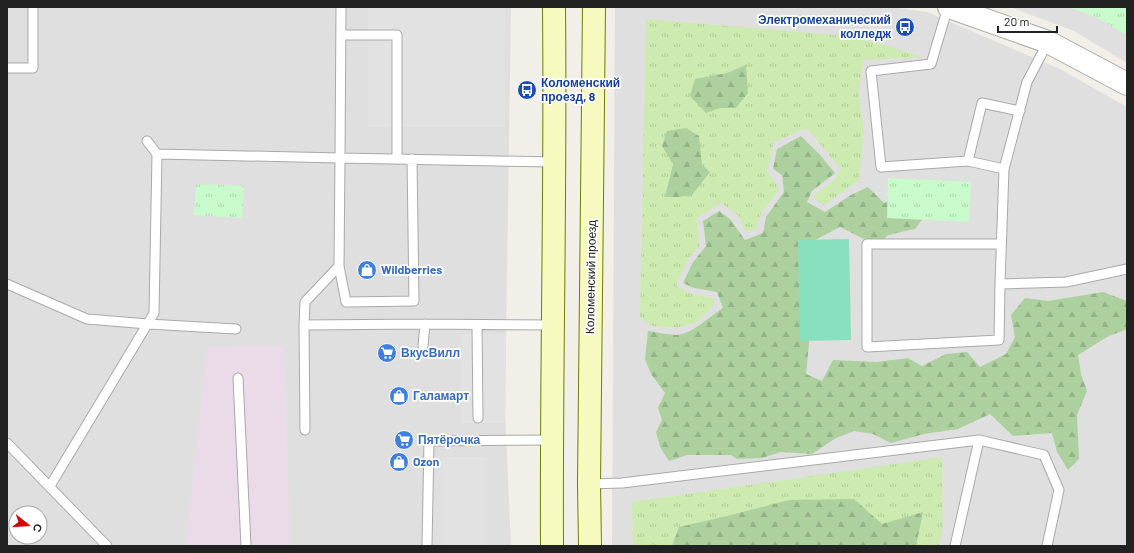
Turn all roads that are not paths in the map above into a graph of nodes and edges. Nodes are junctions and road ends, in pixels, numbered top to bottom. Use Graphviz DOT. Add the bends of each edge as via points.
graph roads {
  1 [pos="33,7"];
  2 [pos="341,7"];
  3 [pos="554,7"];
  4 [pos="594,7"];
  5 [pos="949,7"];
  6 [pos="341,35"];
  7 [pos="1048,42"];
  8 [pos="7,68"];
  9 [pos="1127,84"];
  10 [pos="1020,111"];
  11 [pos="147,141"];
  12 [pos="157,154"];
  13 [pos="340,158"];
  14 [pos="397,159"];
  15 [pos="412,159"];
  16 [pos="968,160"];
  17 [pos="555,162"];
  18 [pos="1004,169"];
  19 [pos="1001,244"];
  20 [pos="339,266"];
  21 [pos="1127,269"];
  22 [pos="7,284"];
  23 [pos="1000,284"];
  24 [pos="148,324"];
  25 [pos="425,324"];
  26 [pos="304,325"];
  27 [pos="477,325"];
  28 [pos="554,325"];
  29 [pos="236,329"];
  30 [pos="423,346"];
  31 [pos="238,378"];
  32 [pos="478,418"];
  33 [pos="305,430"];
  34 [pos="552,440"];
  35 [pos="979,440"];
  36 [pos="7,443"];
  37 [pos="588,484"];
  38 [pos="50,486"];
  39 [pos="107,546"];
  40 [pos="246,546"];
  41 [pos="427,546"];
  42 [pos="552,546"];
  43 [pos="590,546"];
  44 [pos="955,546"];
  45 [pos="1047,546"];
  1 -- 8 [label="lane" via="33,68"];
  2 -- 6 [label="lane"];
  3 -- 17 [label="main road"];
  4 -- 37 [label="main road, Коломенский проезд"];
  5 -- 7 [label="street"];
  5 -- 16 [label="lane" via="931,64 871,71 881,167"];
  6 -- 13 [label="lane"];
  6 -- 14 [label="lane" via="397,35"];
  7 -- 9 [label="street"];
  7 -- 10 [label="lane" via="1027,82"];
  10 -- 16 [label="lane" via="982,103"];
  10 -- 18 [label="lane"];
  11 -- 12 [label="lane"];
  12 -- 13 [label="lane"];
  12 -- 24 [label="lane" via="154,313"];
  13 -- 14 [label="lane"];
  13 -- 20 [label="lane"];
  14 -- 15 [label="lane"];
  15 -- 17 [label="lane"];
  15 -- 20 [label="lane" via="414,301 346,302"];
  16 -- 18 [label="lane"];
  17 -- 28 [label="main road"];
  18 -- 19 [label="lane"];
  19 -- 23 [label="lane"];
  19 -- 23 [label="lane" via="867,244 867,347 999,340"];
  20 -- 26 [label="lane" via="305,302"];
  21 -- 23 [label="lane" via="1066,282"];
  22 -- 24 [label="lane" via="87,319"];
  24 -- 29 [label="lane"];
  24 -- 38 [label="lane"];
  25 -- 26 [label="lane"];
  25 -- 27 [label="lane"];
  25 -- 30 [label="lane"];
  26 -- 33 [label="lane"];
  27 -- 28 [label="lane"];
  27 -- 32 [label="lane"];
  28 -- 34 [label="main road"];
  31 -- 40 [label="lane"];
  34 -- 41 [label="lane" via="429,441"];
  34 -- 42 [label="main road"];
  35 -- 37 [label="lane"];
  35 -- 44 [label="lane"];
  35 -- 45 [label="lane" via="1044,455 1059,490"];
  36 -- 38 [label="lane"];
  37 -- 43 [label="main road, Коломенский проезд"];
  38 -- 39 [label="lane"];
}
